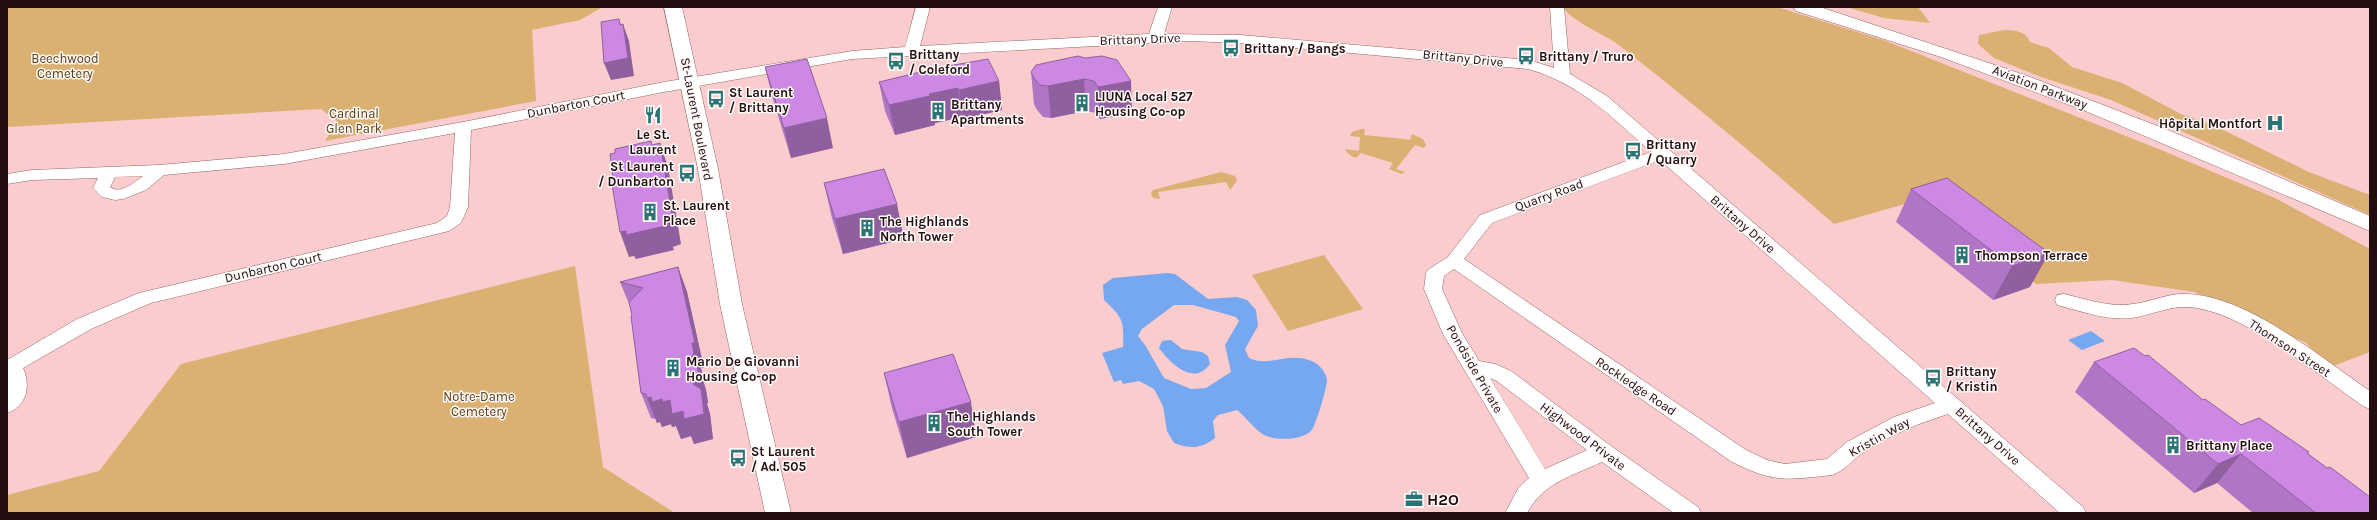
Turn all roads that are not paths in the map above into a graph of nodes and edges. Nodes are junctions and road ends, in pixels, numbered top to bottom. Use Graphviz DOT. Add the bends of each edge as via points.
graph roads {
  1 [pos="674,7"];
  2 [pos="923,7"];
  3 [pos="1165,7"];
  4 [pos="1557,7"];
  5 [pos="1802,7"];
  6 [pos="1155,38"];
  7 [pos="911,51"];
  8 [pos="1562,74"];
  9 [pos="690,83"];
  10 [pos="462,127"];
  11 [pos="1663,153"];
  12 [pos="7,179"];
  13 [pos="2272,182"];
  14 [pos="2370,224"];
  15 [pos="2370,231"];
  16 [pos="1454,261"];
  17 [pos="2064,300"];
  18 [pos="1474,367"];
  19 [pos="10,368"];
  20 [pos="2370,401"];
  21 [pos="7,405"];
  22 [pos="1952,405"];
  23 [pos="1604,452"];
  24 [pos="1832,467"];
  25 [pos="1541,480"];
  26 [pos="778,513"];
  27 [pos="1516,513"];
  28 [pos="1690,513"];
  29 [pos="2075,513"];
  1 -- 9 [label="main road, St-Laurent Boulevard"];
  2 -- 7 [label="street"];
  3 -- 6 [label="street"];
  4 -- 8 [label="street"];
  5 -- 13 [label="main road, Aviation Parkway" via="1902,38 2025,81 2144,127"];
  6 -- 7 [label="street, Brittany Drive"];
  6 -- 8 [label="street, Brittany Drive" via="1240,39 1413,54 1528,65"];
  7 -- 9 [label="street, Brittany Drive" via="818,60"];
  8 -- 11 [label="street, Brittany Drive" via="1580,83 1601,99"];
  9 -- 10 [label="street, Dunbarton Court"];
  9 -- 26 [label="main road, St-Laurent Boulevard" via="708,169 731,304"];
  10 -- 12 [label="street, Dunbarton Court" via="284,159 159,170 139,189 117,194 108,193 102,188 109,173 32,175"];
  10 -- 19 [label="street, Dunbarton Court" via="459,207 455,219 443,227 146,298 84,324"];
  11 -- 16 [label="street, Quarry Road" via="1486,219"];
  11 -- 22 [label="street, Brittany Drive"];
  13 -- 14 [label="main road, Aviation Parkway"];
  13 -- 15 [label="main road, Aviation Parkway"];
  16 -- 18 [label="street, Pondside Private" via="1435,273 1433,289 1453,334"];
  16 -- 24 [label="street, Rockledge Road" via="1739,456 1763,468 1785,472"];
  17 -- 20 [label="street, Thomson Street" via="2112,311 2132,311 2172,301 2194,300 2213,305 2256,323"];
  18 -- 23 [label="street, Highwood Private" via="1488,369 1504,376"];
  18 -- 25 [label="street, Pondside Private"];
  19 -- 21 [label="street, Dunbarton Court" via="20,383 18,392"];
  22 -- 24 [label="street, Kristin Way" via="1901,422 1854,448"];
  22 -- 29 [label="street, Brittany Drive"];
  23 -- 25 [label="street"];
  23 -- 28 [label="street, Highwood Private"];
  25 -- 27 [label="street" via="1527,493"];
}
